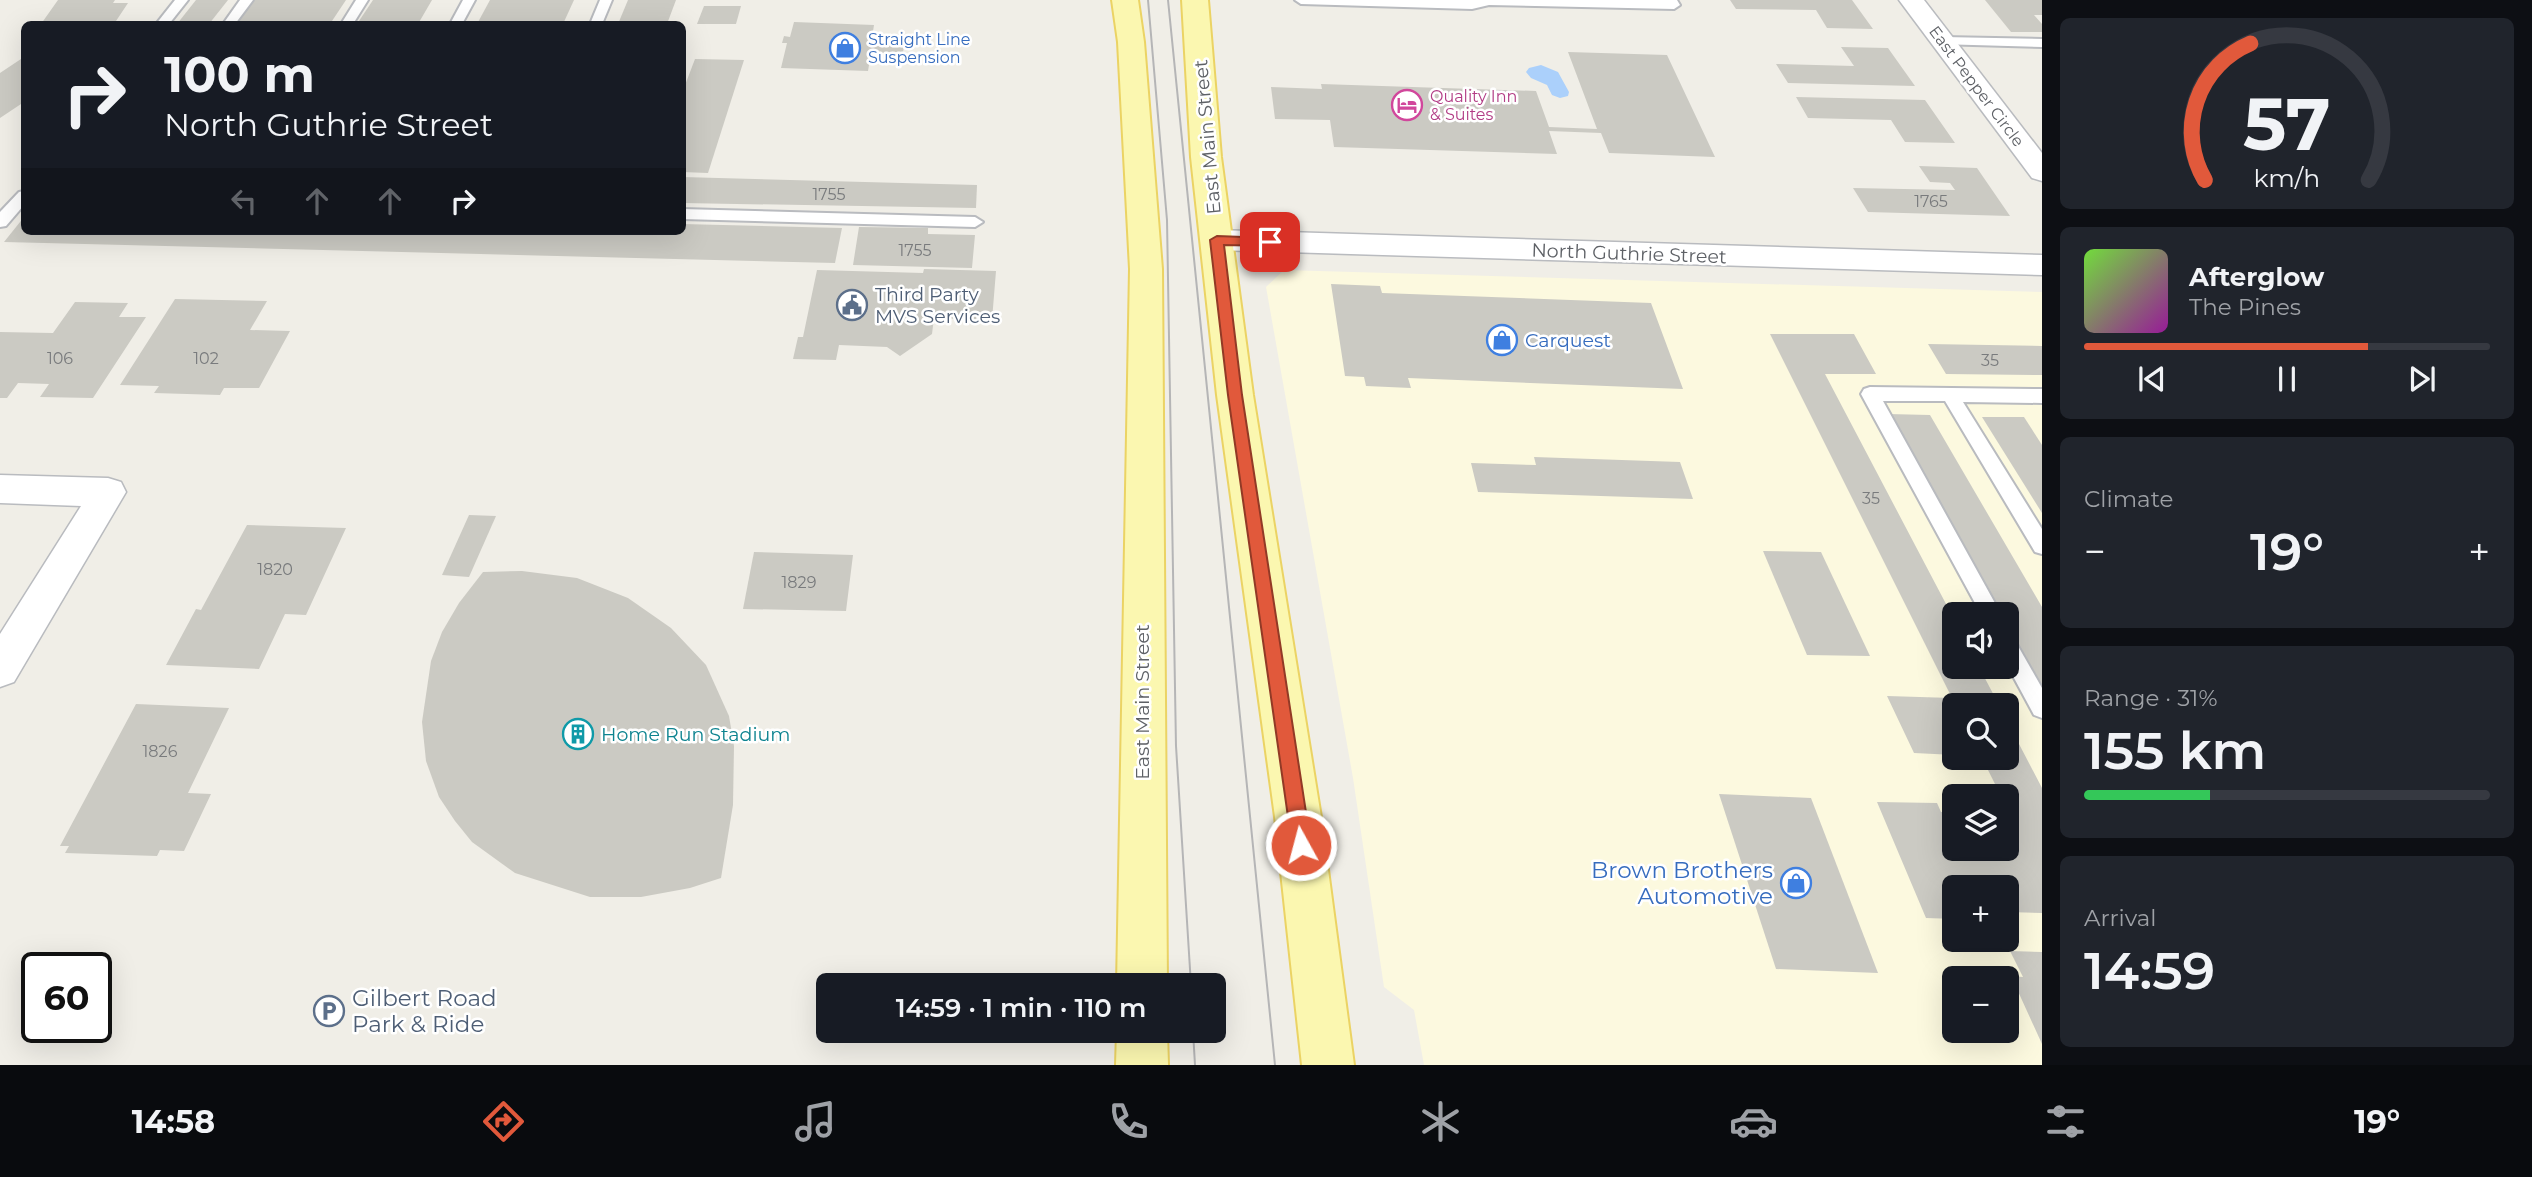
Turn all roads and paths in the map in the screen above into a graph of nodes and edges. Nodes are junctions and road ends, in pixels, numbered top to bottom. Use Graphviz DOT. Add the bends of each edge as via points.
graph roads {
  1 [pos="181,0"];
  2 [pos="247,0"];
  3 [pos="362,0"];
  4 [pos="469,0"];
  5 [pos="606,0"];
  6 [pos="1125,0"];
  7 [pos="1195,0"];
  8 [pos="1301,0"];
  9 [pos="1671,0"];
  10 [pos="1911,0"];
  11 [pos="164,21"];
  12 [pos="231,21"];
  13 [pos="349,21"];
  14 [pos="458,21"];
  15 [pos="597,21"];
  16 [pos="1943,41"];
  17 [pos="2042,43"];
  18 [pos="2039,163"];
  19 [pos="21,199"];
  20 [pos="686,214"];
  21 [pos="0,222"];
  22 [pos="975,222"];
  23 [pos="1217,240"];
  24 [pos="2042,265"];
  25 [pos="1950,395"];
  26 [pos="2041,398"];
  27 [pos="0,489"];
  28 [pos="2042,546"];
  29 [pos="1984,602"];
  30 [pos="2019,667"];
  31 [pos="0,669"];
  32 [pos="2042,708"];
  33 [pos="1142,973"];
  34 [pos="1142,1043"];
  35 [pos="1142,1065"];
  36 [pos="1328,1065"];
  1 -- 11 [label="lane"];
  2 -- 12 [label="lane"];
  3 -- 13 [label="lane"];
  4 -- 14 [label="lane"];
  5 -- 15 [label="lane"];
  6 -- 33 [label="main road, East Main Street" via="1146,269"];
  7 -- 23 [label="main road, East Main Street"];
  8 -- 9 [label="lane" via="1674,5"];
  10 -- 16 [label="street, East Pepper Circle"];
  16 -- 17 [label="lane"];
  16 -- 18 [label="street, East Pepper Circle"];
  19 -- 21 [label="lane"];
  20 -- 22 [label="lane"];
  23 -- 24 [label="street, North Guthrie Street"];
  23 -- 36 [label="main road, East Main Street"];
  25 -- 26 [label="lane"];
  25 -- 28 [label="lane"];
  25 -- 29 [label="lane" via="1870,394"];
  27 -- 31 [label="street" via="108,492"];
  30 -- 32 [label="lane"];
  34 -- 35 [label="main road"];
}
